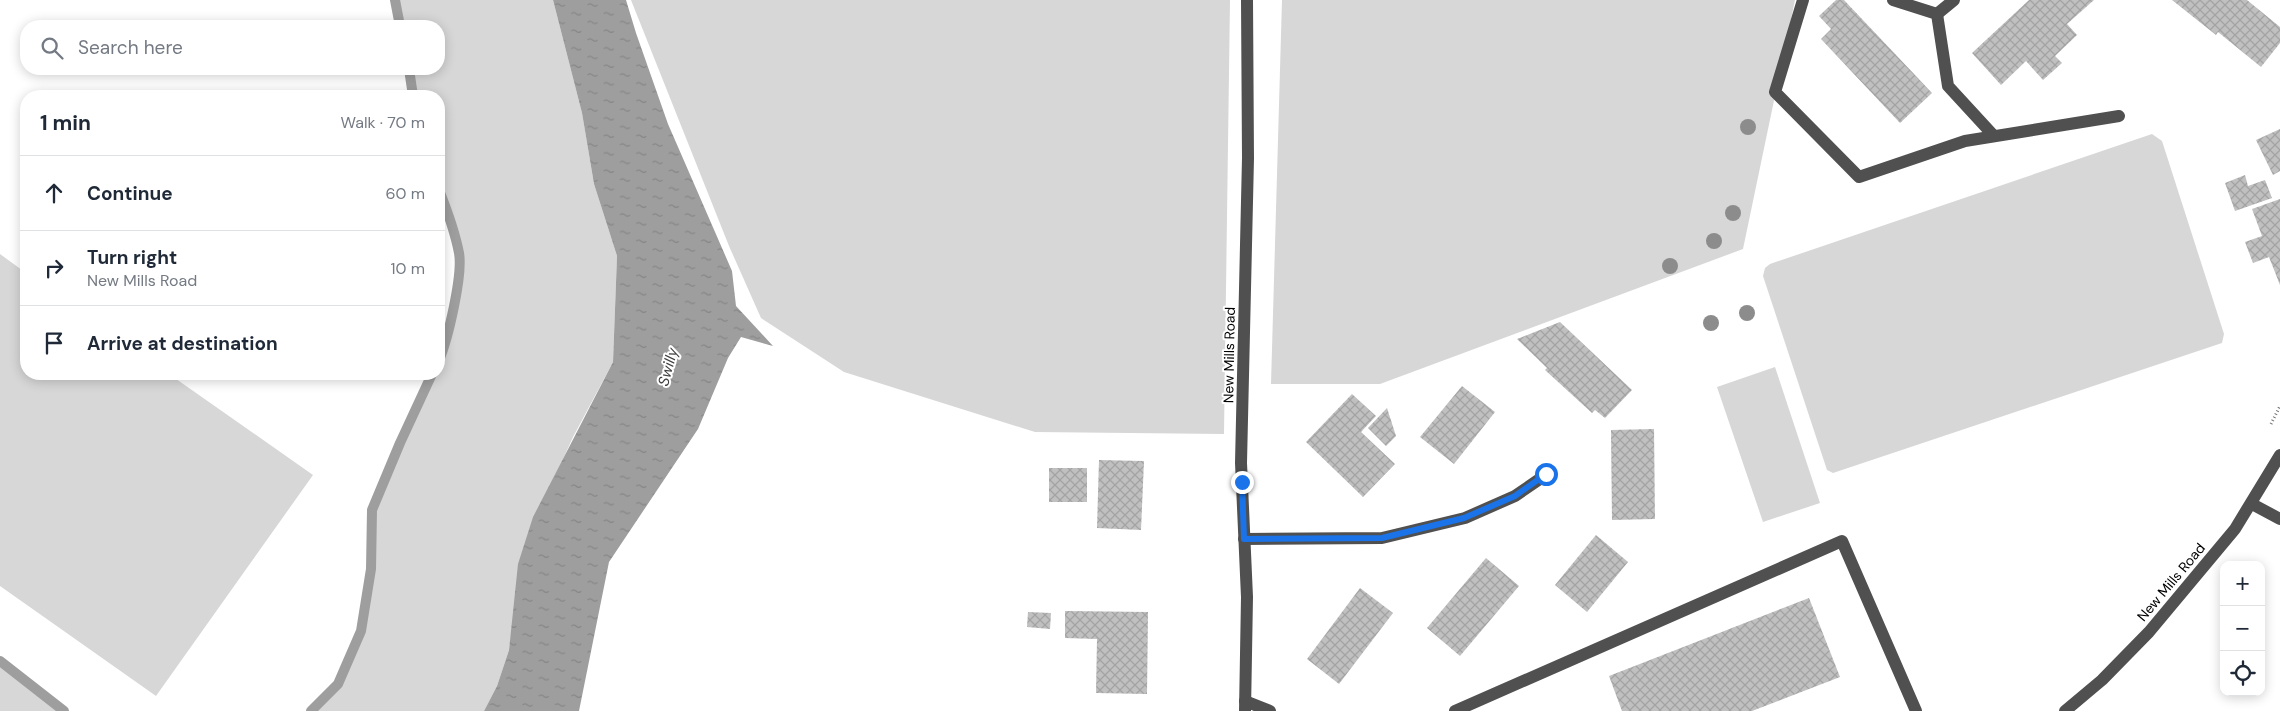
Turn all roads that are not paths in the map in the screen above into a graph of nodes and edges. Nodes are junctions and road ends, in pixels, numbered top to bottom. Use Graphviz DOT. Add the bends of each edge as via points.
graph roads {
  1 [pos="1247,0"];
  2 [pos="1803,0"];
  3 [pos="1893,0"];
  4 [pos="1954,0"];
  5 [pos="1938,14"];
  6 [pos="2119,116"];
  7 [pos="1994,136"];
  8 [pos="2280,455"];
  9 [pos="1546,474"];
  10 [pos="2252,504"];
  11 [pos="2280,519"];
  12 [pos="1244,539"];
  13 [pos="1245,706"];
  14 [pos="1270,711"];
  15 [pos="1455,711"];
  16 [pos="1916,711"];
  17 [pos="2065,711"];
  1 -- 12 [label="street, New Mills Road" via="1248,158 1241,463"];
  2 -- 7 [label="street" via="1775,92 1859,177 1965,140"];
  3 -- 5 [label="street"];
  4 -- 5 [label="street"];
  5 -- 7 [label="street" via="1948,86"];
  6 -- 7 [label="street"];
  8 -- 10 [label="street, New Mills Road"];
  9 -- 12 [label="street" via="1515,496 1464,518 1382,538"];
  10 -- 11 [label="street"];
  10 -- 17 [label="street, New Mills Road" via="2149,632 2102,680"];
  12 -- 13 [label="street, New Mills Road" via="1247,597"];
  13 -- 14 [label="street"];
  15 -- 16 [label="street" via="1842,541"];
}
